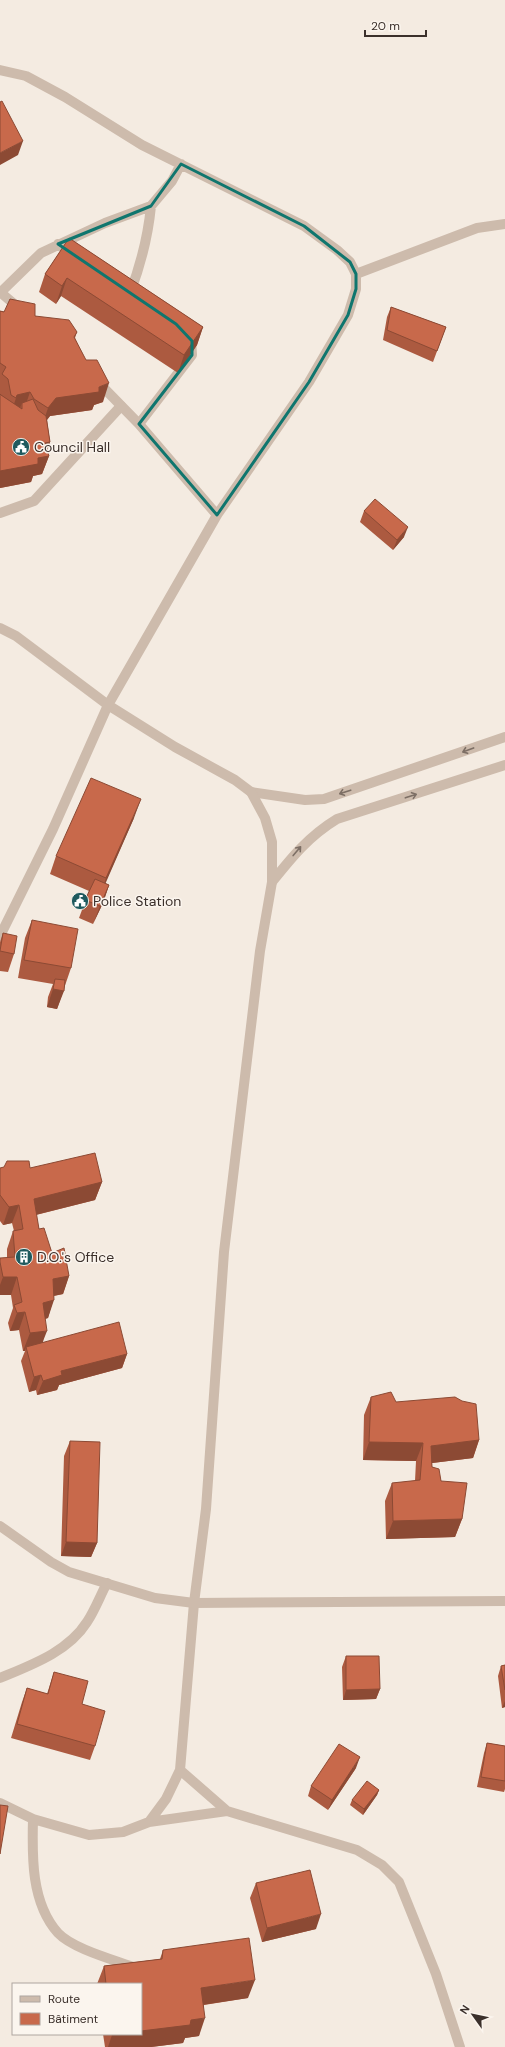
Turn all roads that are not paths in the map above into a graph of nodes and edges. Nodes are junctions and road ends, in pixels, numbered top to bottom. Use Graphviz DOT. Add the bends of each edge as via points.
graph roads {
  1 [pos="0,70"];
  2 [pos="181,164"];
  3 [pos="151,206"];
  4 [pos="505,224"];
  5 [pos="58,244"];
  6 [pos="84,262"];
  7 [pos="356,274"];
  8 [pos="0,292"];
  9 [pos="130,293"];
  10 [pos="28,316"];
  11 [pos="181,329"];
  12 [pos="88,373"];
  13 [pos="121,406"];
  14 [pos="139,424"];
  15 [pos="0,513"];
  16 [pos="217,515"];
  17 [pos="0,628"];
  18 [pos="108,705"];
  19 [pos="505,737"];
  20 [pos="505,765"];
  21 [pos="251,792"];
  22 [pos="272,882"];
  23 [pos="0,936"];
  24 [pos="0,1526"];
  25 [pos="107,1583"];
  26 [pos="505,1601"];
  27 [pos="194,1603"];
  28 [pos="0,1678"];
  29 [pos="180,1770"];
  30 [pos="0,1803"];
  31 [pos="228,1811"];
  32 [pos="33,1818"];
  33 [pos="149,1822"];
  34 [pos="138,1969"];
  35 [pos="460,2047"];
  1 -- 2 [label="street" via="26,76 142,145"];
  2 -- 3 [label="street" via="172,181"];
  2 -- 7 [label="street" via="304,226 337,250 350,262"];
  3 -- 5 [label="street"];
  3 -- 9 [label="street" via="149,232 141,266"];
  4 -- 7 [label="street" via="477,228"];
  5 -- 6 [label="street"];
  5 -- 8 [label="street" via="41,253"];
  7 -- 16 [label="street" via="356,289 344,322 309,382"];
  8 -- 10 [label="street"];
  11 -- 14 [label="street" via="192,340 192,355"];
  12 -- 13 [label="street"];
  13 -- 14 [label="street"];
  13 -- 15 [label="street" via="34,501"];
  14 -- 16 [label="street"];
  16 -- 18 [label="street"];
  17 -- 18 [label="street" via="16,636"];
  18 -- 21 [label="street"];
  18 -- 23 [label="street" via="53,829"];
  19 -- 21 [label="street, one-way" via="324,799 305,800"];
  22 -- 20 [label="street, one-way" via="300,847 319,830 337,820"];
  21 -- 22 [label="street" via="265,818 272,842"];
  22 -- 27 [label="street" via="258,966 224,1252 206,1509"];
  24 -- 25 [label="street" via="69,1572"];
  25 -- 27 [label="street" via="155,1598"];
  25 -- 28 [label="street" via="86,1623 67,1643 46,1658"];
  26 -- 27 [label="street"];
  27 -- 29 [label="street"];
  29 -- 31 [label="street"];
  29 -- 33 [label="street" via="166,1799"];
  30 -- 32 [label="street"];
  31 -- 33 [label="street"];
  31 -- 35 [label="street" via="357,1850 382,1865 398,1882 436,1974"];
  32 -- 33 [label="street" via="89,1835 123,1832"];
  32 -- 34 [label="street" via="32,1849 40,1905 58,1933 83,1949"];
}
